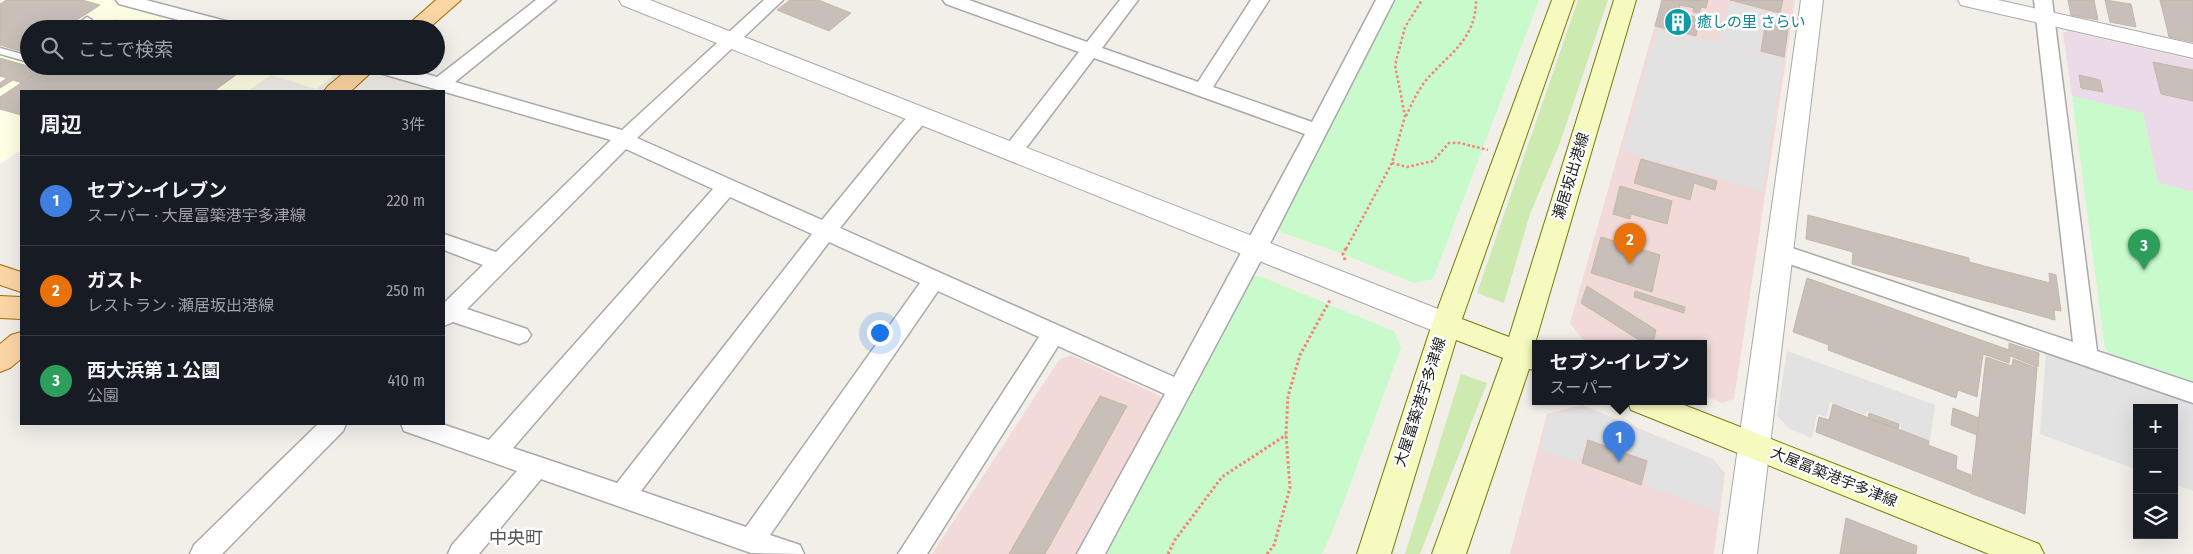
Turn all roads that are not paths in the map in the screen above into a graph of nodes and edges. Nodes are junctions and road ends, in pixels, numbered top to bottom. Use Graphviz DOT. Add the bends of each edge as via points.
graph roads {
  1 [pos="126,0"];
  2 [pos="450,0"];
  3 [pos="546,0"];
  4 [pos="630,0"];
  5 [pos="774,0"];
  6 [pos="952,0"];
  7 [pos="1129,0"];
  8 [pos="1260,0"];
  9 [pos="1385,0"];
  10 [pos="1563,0"];
  11 [pos="1625,0"];
  12 [pos="1812,0"];
  13 [pos="1969,0"];
  14 [pos="991,6"];
  15 [pos="2044,9"];
  16 [pos="200,20"];
  17 [pos="425,20"];
  18 [pos="731,40"];
  19 [pos="0,47"];
  20 [pos="1092,50"];
  21 [pos="2193,51"];
  22 [pos="20,55"];
  23 [pos="445,72"];
  24 [pos="356,75"];
  25 [pos="400,75"];
  26 [pos="441,75"];
  27 [pos="427,85"];
  28 [pos="337,90"];
  29 [pos="1202,90"];
  30 [pos="921,116"];
  31 [pos="1316,131"];
  32 [pos="622,140"];
  33 [pos="1012,151"];
  34 [pos="726,187"];
  35 [pos="825,232"];
  36 [pos="445,242"];
  37 [pos="1256,248"];
  38 [pos="1780,252"];
  39 [pos="500,262"];
  40 [pos="0,275"];
  41 [pos="934,281"];
  42 [pos="20,282"];
  43 [pos="0,307"];
  44 [pos="20,308"];
  45 [pos="446,314"];
  46 [pos="1446,324"];
  47 [pos="1053,334"];
  48 [pos="519,335"];
  49 [pos="20,345"];
  50 [pos="1527,355"];
  51 [pos="2086,356"];
  52 [pos="0,360"];
  53 [pos="1180,390"];
  54 [pos="2193,393"];
  55 [pos="1652,405"];
  56 [pos="333,425"];
  57 [pos="417,425"];
  58 [pos="1756,446"];
  59 [pos="494,452"];
  60 [pos="536,467"];
  61 [pos="621,497"];
  62 [pos="1467,506"];
  63 [pos="751,541"];
  64 [pos="204,554"];
  65 [pos="462,554"];
  66 [pos="790,554"];
  67 [pos="912,554"];
  68 [pos="1091,554"];
  69 [pos="1374,554"];
  70 [pos="1449,554"];
  71 [pos="1458,554"];
  72 [pos="1740,554"];
  73 [pos="2027,554"];
  1 -- 16 [label="street"];
  2 -- 17 [label="main road"];
  3 -- 23 [label="street"];
  4 -- 18 [label="street"];
  5 -- 18 [label="street"];
  6 -- 14 [label="street"];
  7 -- 20 [label="street"];
  8 -- 29 [label="street"];
  9 -- 31 [label="street"];
  10 -- 46 [label="main road" via="1496,178"];
  11 -- 50 [label="main road, 瀬居坂出港線"];
  12 -- 38 [label="street"];
  13 -- 15 [label="street"];
  14 -- 20 [label="street"];
  15 -- 21 [label="street"];
  15 -- 51 [label="street"];
  18 -- 30 [label="street"];
  18 -- 32 [label="street"];
  19 -- 22 [label="lane"];
  20 -- 29 [label="street"];
  20 -- 33 [label="street"];
  24 -- 28 [label="main road"];
  25 -- 27 [label="street"];
  26 -- 27 [label="street"];
  27 -- 32 [label="street"];
  29 -- 31 [label="street"];
  30 -- 33 [label="street"];
  30 -- 35 [label="street"];
  31 -- 37 [label="street"];
  32 -- 34 [label="street"];
  32 -- 39 [label="street"];
  33 -- 37 [label="street"];
  34 -- 35 [label="street"];
  34 -- 59 [label="street"];
  35 -- 41 [label="street"];
  35 -- 61 [label="street"];
  36 -- 39 [label="street"];
  37 -- 46 [label="street"];
  37 -- 53 [label="street"];
  38 -- 51 [label="street"];
  38 -- 58 [label="street"];
  39 -- 45 [label="street"];
  40 -- 42 [label="main road"];
  41 -- 47 [label="street"];
  41 -- 63 [label="street"];
  43 -- 44 [label="main road"];
  45 -- 48 [label="street"];
  46 -- 50 [label="main road, 大屋冨築港宇多津線"];
  46 -- 69 [label="main road, 大屋冨築港宇多津線" via="1394,480"];
  47 -- 53 [label="street"];
  47 -- 67 [label="street"];
  49 -- 52 [label="main road"];
  50 -- 62 [label="main road" via="1509,386"];
  51 -- 54 [label="street"];
  53 -- 68 [label="street"];
  55 -- 58 [label="main road, 大屋冨築港宇多津線"];
  56 -- 64 [label="street"];
  57 -- 59 [label="street"];
  58 -- 72 [label="street"];
  58 -- 73 [label="main road, 大屋冨築港宇多津線"];
  59 -- 60 [label="street"];
  60 -- 61 [label="street"];
  60 -- 65 [label="street"];
  61 -- 63 [label="street"];
  62 -- 70 [label="main road"];
  62 -- 71 [label="main road"];
  63 -- 66 [label="street"];
}
